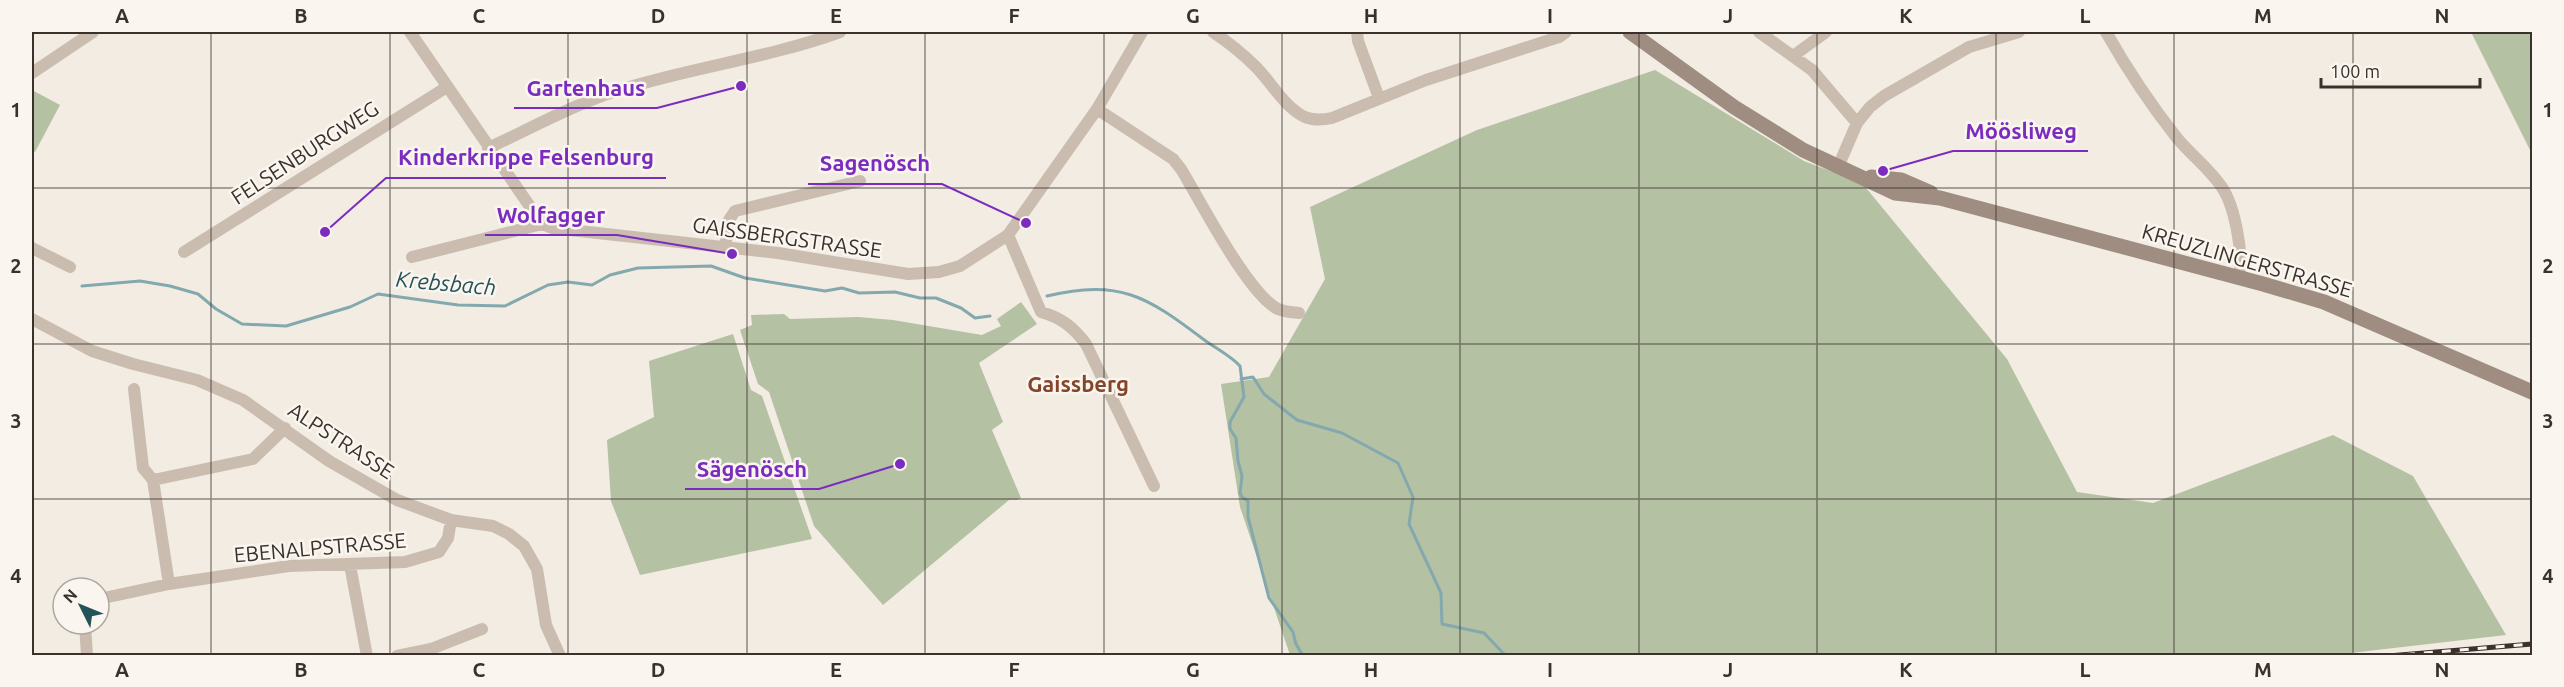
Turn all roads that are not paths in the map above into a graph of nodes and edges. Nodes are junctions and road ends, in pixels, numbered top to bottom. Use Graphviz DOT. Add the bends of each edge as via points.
graph roads {
  1 [pos="93,32"];
  2 [pos="410,32"];
  3 [pos="840,32"];
  4 [pos="1142,32"];
  5 [pos="1213,32"];
  6 [pos="1357,32"];
  7 [pos="1566,32"];
  8 [pos="1629,32"];
  9 [pos="1759,32"];
  10 [pos="1826,32"];
  11 [pos="2019,32"];
  12 [pos="2106,32"];
  13 [pos="1793,56"];
  14 [pos="32,73"];
  15 [pos="447,87"];
  16 [pos="1379,98"];
  17 [pos="1097,109"];
  18 [pos="1857,123"];
  19 [pos="488,148"];
  20 [pos="1838,167"];
  21 [pos="860,181"];
  22 [pos="542,224"];
  23 [pos="1008,235"];
  24 [pos="32,248"];
  25 [pos="725,248"];
  26 [pos="183,252"];
  27 [pos="412,257"];
  28 [pos="70,267"];
  29 [pos="2239,278"];
  30 [pos="1299,313"];
  31 [pos="32,319"];
  32 [pos="134,389"];
  33 [pos="2532,392"];
  34 [pos="285,428"];
  35 [pos="153,480"];
  36 [pos="1154,486"];
  37 [pos="451,520"];
  38 [pos="350,565"];
  39 [pos="169,584"];
  40 [pos="111,596"];
  41 [pos="482,629"];
  42 [pos="86,636"];
  43 [pos="87,656"];
  44 [pos="367,656"];
  45 [pos="397,656"];
  46 [pos="560,656"];
  1 -- 14 [label="street"];
  2 -- 15 [label="street"];
  3 -- 19 [label="street" via="796,48 609,93"];
  4 -- 17 [label="street, GAISSBERGSTRASSE"];
  5 -- 16 [label="street" via="1257,68 1303,116 1332,118"];
  6 -- 16 [label="street"];
  7 -- 16 [label="street"];
  8 -- 20 [label="street, KREUZLINGERSTRASSE" via="1769,130"];
  9 -- 13 [label="street"];
  10 -- 13 [label="street"];
  11 -- 18 [label="street" via="1969,46 1884,96"];
  12 -- 29 [label="street" via="2133,79 2178,139 2223,189 2234,216"];
  13 -- 18 [label="street" via="1826,84"];
  15 -- 19 [label="street"];
  15 -- 26 [label="street, FELSENBURGWEG"];
  17 -- 23 [label="street, GAISSBERGSTRASSE"];
  17 -- 30 [label="street" via="1173,159 1252,286 1274,307"];
  18 -- 20 [label="street"];
  19 -- 22 [label="street"];
  20 -- 29 [label="street, KREUZLINGERSTRASSE" via="1894,193 1940,198"];
  21 -- 25 [label="street" via="735,211 729,220"];
  22 -- 25 [label="street, GAISSBERGSTRASSE"];
  22 -- 27 [label="street"];
  23 -- 25 [label="street, GAISSBERGSTRASSE" via="960,266 908,274"];
  23 -- 36 [label="street" via="1041,312 1073,327 1086,344"];
  24 -- 28 [label="street"];
  29 -- 33 [label="street, KREUZLINGERSTRASSE" via="2324,302"];
  31 -- 34 [label="street, ALPSTRASSE" via="92,351 197,380 243,399"];
  32 -- 35 [label="street" via="143,468"];
  34 -- 35 [label="street" via="253,459"];
  34 -- 37 [label="street, ALPSTRASSE" via="372,488"];
  35 -- 39 [label="street"];
  37 -- 38 [label="street, EBENALPSTRASSE" via="448,538 439,552 405,562"];
  37 -- 46 [label="street, ALPSTRASSE" via="493,526 524,546 537,569 546,625"];
  38 -- 39 [label="street, EBENALPSTRASSE" via="289,566"];
  38 -- 44 [label="street"];
  39 -- 40 [label="street, EBENALPSTRASSE"];
  41 -- 45 [label="street" via="431,649"];
  42 -- 43 [label="street"];
}
